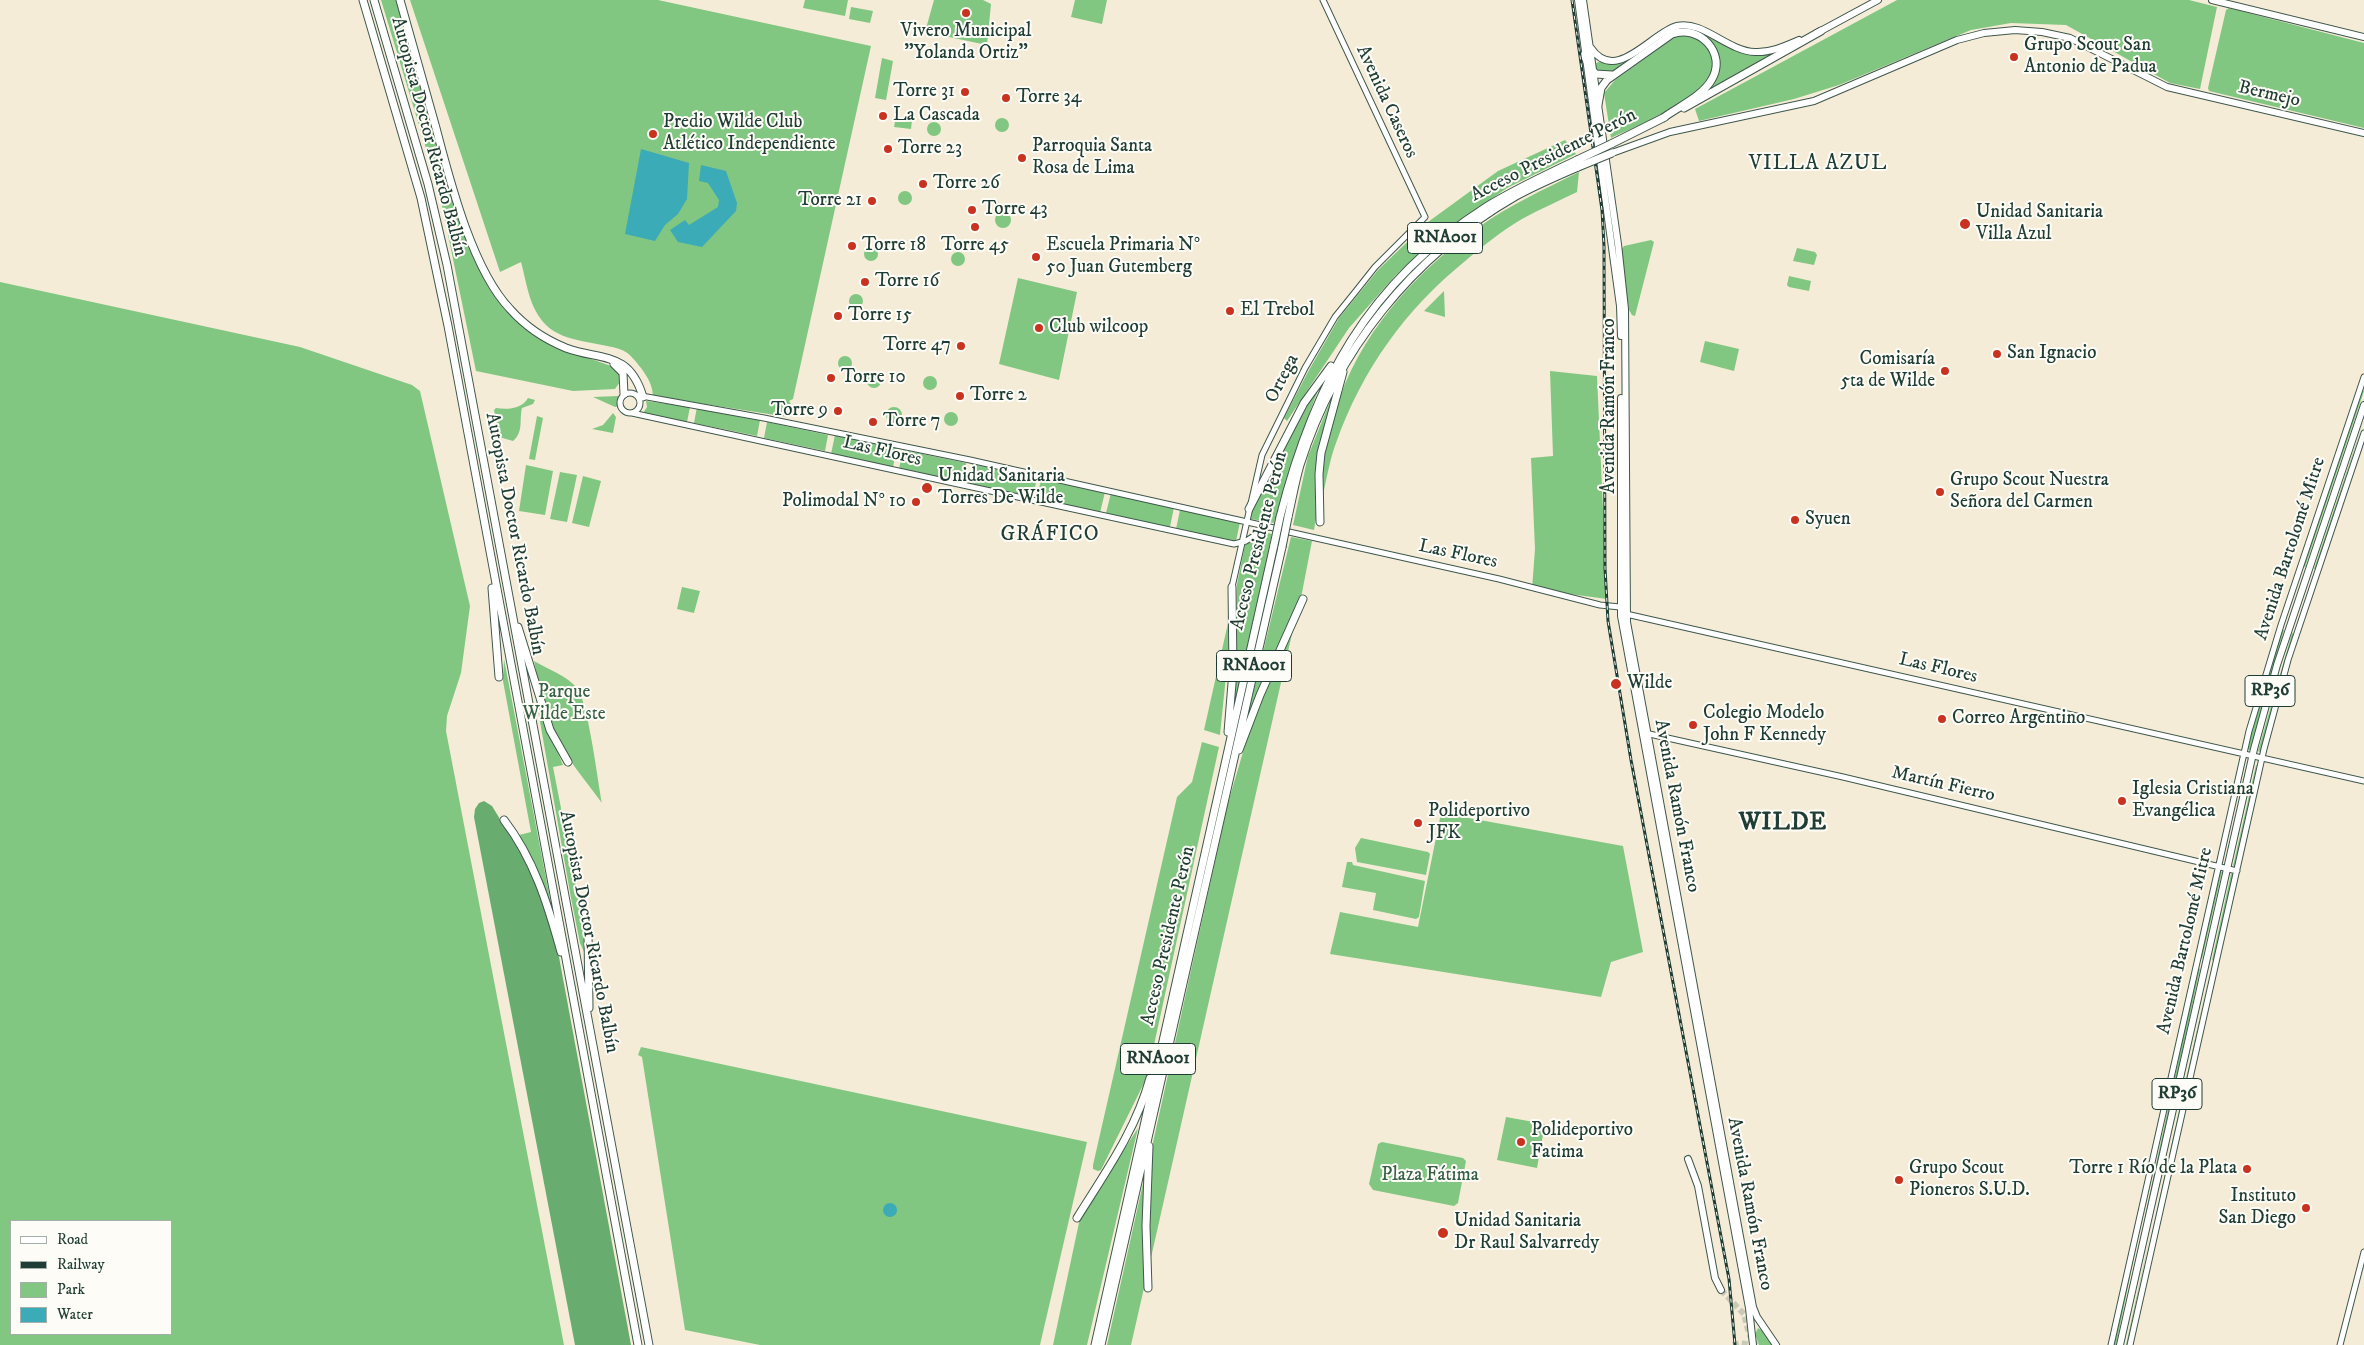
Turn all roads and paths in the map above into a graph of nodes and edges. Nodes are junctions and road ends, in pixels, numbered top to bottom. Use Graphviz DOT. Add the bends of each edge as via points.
graph roads {
  1 [pos="364,0"];
  2 [pos="374,0"];
  3 [pos="400,0"];
  4 [pos="1323,0"];
  5 [pos="1578,0"];
  6 [pos="1583,0"];
  7 [pos="1878,0"];
  8 [pos="2212,0"];
  9 [pos="1821,31"];
  10 [pos="2364,37"];
  11 [pos="1590,46"];
  12 [pos="1584,55"];
  13 [pos="1605,59"];
  14 [pos="1592,68"];
  15 [pos="1619,72"];
  16 [pos="1587,78"];
  17 [pos="1598,105"];
  18 [pos="1663,118"];
  19 [pos="2364,132"];
  20 [pos="1612,153"];
  21 [pos="1577,164"];
  22 [pos="1605,175"];
  23 [pos="1608,200"];
  24 [pos="1424,217"];
  25 [pos="1342,352"];
  26 [pos="585,353"];
  27 [pos="1351,353"];
  28 [pos="2364,377"];
  29 [pos="2363,385"];
  30 [pos="624,394"];
  31 [pos="639,396"];
  32 [pos="2364,405"];
  33 [pos="632,413"];
  34 [pos="2364,433"];
  35 [pos="1249,509"];
  36 [pos="1284,517"];
  37 [pos="1246,522"];
  38 [pos="1320,522"];
  39 [pos="1289,532"];
  40 [pos="1241,543"];
  41 [pos="1278,546"];
  42 [pos="491,556"];
  43 [pos="1232,587"];
  44 [pos="1303,599"];
  45 [pos="1620,607"];
  46 [pos="1626,614"];
  47 [pos="513,615"];
  48 [pos="499,677"];
  49 [pos="1644,733"];
  50 [pos="2243,754"];
  51 [pos="2252,756"];
  52 [pos="2262,759"];
  53 [pos="568,762"];
  54 [pos="1222,774"];
  55 [pos="2364,781"];
  56 [pos="1227,786"];
  57 [pos="504,820"];
  58 [pos="2218,866"];
  59 [pos="2227,869"];
  60 [pos="2237,872"];
  61 [pos="588,933"];
  62 [pos="576,1010"];
  63 [pos="588,1019"];
  64 [pos="1163,1038"];
  65 [pos="1156,1097"];
  66 [pos="1688,1159"];
  67 [pos="1077,1218"];
  68 [pos="2364,1252"];
  69 [pos="1148,1288"];
  70 [pos="1721,1290"];
  71 [pos="638,1345"];
  72 [pos="649,1345"];
  73 [pos="1095,1345"];
  74 [pos="1101,1345"];
  75 [pos="1753,1345"];
  76 [pos="1776,1345"];
  77 [pos="2111,1345"];
  78 [pos="2120,1345"];
  79 [pos="2130,1345"];
  80 [pos="2340,1345"];
  1 -- 42 [label="highway, Autopista Doctor Ricardo Balbín" via="421,198"];
  2 -- 47 [label="highway, Autopista Doctor Ricardo Balbín" via="439,224"];
  3 -- 26 [label="highway" via="456,199 492,284 528,326 558,344"];
  4 -- 24 [label="street, Avenida Caseros"];
  5 -- 12 [label="main road"];
  6 -- 11 [label="main road"];
  7 -- 9 [label="main road"];
  8 -- 10 [label="main road"];
  9 -- 13 [label="main road" via="1780,48 1757,52 1733,47 1696,27 1677,26 1626,58"];
  9 -- 18 [label="highway, Acceso Presidente Perón / RNA001"];
  11 -- 13 [label="main road" via="1595,54"];
  11 -- 14 [label="main road"];
  12 -- 14 [label="highway"];
  12 -- 16 [label="main road"];
  13 -- 14 [label="main road"];
  14 -- 15 [label="highway" via="1607,76"];
  14 -- 16 [label="main road"];
  14 -- 17 [label="main road"];
  15 -- 17 [label="highway" via="1601,88"];
  15 -- 18 [label="highway" via="1676,33 1686,31 1709,44 1716,63 1710,82"];
  16 -- 22 [label="main road"];
  17 -- 22 [label="main road"];
  18 -- 21 [label="highway, Acceso Presidente Perón / RNA001, bridge"];
  19 -- 20 [label="main road, Bermejo" via="2167,87 2070,38 2042,32 1999,31 1937,48 1814,101 1681,129"];
  20 -- 21 [label="highway, Acceso Presidente Perón / RNA001, bridge"];
  21 -- 25 [label="highway, Acceso Presidente Perón / RNA001" via="1496,201 1446,237 1390,288"];
  21 -- 27 [label="highway, Acceso Presidente Perón / RNA001" via="1490,213 1445,246 1397,292"];
  22 -- 23 [label="main road"];
  23 -- 45 [label="main road, Avenida Ramón Franco" via="1622,340"];
  23 -- 46 [label="main road, Avenida Ramón Franco" via="1625,309"];
  24 -- 35 [label="street, Ortega" via="1375,267 1335,317 1318,345 1265,447"];
  25 -- 35 [label="highway" via="1304,403"];
  25 -- 36 [label="highway, Acceso Presidente Perón / RNA001" via="1312,414 1292,470"];
  26 -- 30 [label="highway" via="620,368 624,375"];
  26 -- 31 [label="highway" via="620,362 629,372"];
  27 -- 36 [label="highway, Acceso Presidente Perón / RNA001" via="1312,432"];
  27 -- 38 [label="highway" via="1322,444"];
  28 -- 29 [label="street, Avenida Bartolomé Mitre"];
  29 -- 50 [label="street, Avenida Bartolomé Mitre" via="2268,663"];
  30 -- 31 [label="street"];
  30 -- 33 [label="street" via="620,407 626,413"];
  31 -- 33 [label="street" via="640,405"];
  31 -- 37 [label="street, Las Flores" via="970,460"];
  32 -- 51 [label="main road, Avenida Bartolomé Mitre / RP36" via="2277,665"];
  33 -- 40 [label="street, Las Flores" via="1163,529"];
  34 -- 52 [label="street, Avenida Bartolomé Mitre" via="2288,660"];
  35 -- 37 [label="street, Ortega"];
  36 -- 41 [label="highway, Acceso Presidente Perón / RNA001, bridge"];
  37 -- 40 [label="street, Ortega"];
  37 -- 40 [label="street, Las Flores" via="1271,528"];
  39 -- 45 [label="street, Las Flores"];
  40 -- 43 [label="street, Ortega"];
  41 -- 54 [label="highway, Acceso Presidente Perón / RNA001"];
  41 -- 56 [label="highway, Acceso Presidente Perón / RNA001"];
  42 -- 48 [label="highway"];
  42 -- 62 [label="highway, Autopista Doctor Ricardo Balbín"];
  43 -- 54 [label="highway" via="1233,672"];
  44 -- 56 [label="highway" via="1260,695"];
  45 -- 49 [label="main road, Avenida Ramón Franco"];
  46 -- 49 [label="main road, Avenida Ramón Franco"];
  46 -- 50 [label="street, Las Flores"];
  47 -- 53 [label="highway" via="523,637 550,730"];
  47 -- 63 [label="highway, Autopista Doctor Ricardo Balbín"];
  49 -- 58 [label="street, Martín Fierro"];
  49 -- 75 [label="main road, Avenida Ramón Franco" via="1749,1308"];
  49 -- 76 [label="main road, Avenida Ramón Franco" via="1753,1307"];
  50 -- 51 [label="street, Las Flores"];
  50 -- 58 [label="street, Avenida Bartolomé Mitre"];
  51 -- 52 [label="street, Las Flores"];
  51 -- 59 [label="main road, Avenida Bartolomé Mitre / RP36"];
  52 -- 55 [label="street, Las Flores"];
  52 -- 60 [label="street, Avenida Bartolomé Mitre"];
  54 -- 64 [label="highway, Acceso Presidente Perón / RNA001"];
  56 -- 65 [label="highway, Acceso Presidente Perón / RNA001"];
  57 -- 62 [label="highway" via="522,845 539,882"];
  58 -- 59 [label="street, Martín Fierro"];
  58 -- 77 [label="street, Avenida Bartolomé Mitre"];
  59 -- 60 [label="street, Martín Fierro"];
  59 -- 78 [label="main road, Avenida Bartolomé Mitre / RP36"];
  60 -- 79 [label="street, Avenida Bartolomé Mitre"];
  61 -- 63 [label="highway"];
  62 -- 71 [label="highway, Autopista Doctor Ricardo Balbín"];
  63 -- 72 [label="highway, Autopista Doctor Ricardo Balbín"];
  64 -- 67 [label="highway" via="1156,1051 1144,1099 1126,1140"];
  64 -- 73 [label="highway, Acceso Presidente Perón / RNA001"];
  65 -- 69 [label="highway" via="1149,1152"];
  65 -- 74 [label="highway, Acceso Presidente Perón / RNA001"];
  66 -- 70 [label="main road" via="1698,1186 1715,1278"];
  68 -- 80 [label="street"];
}
